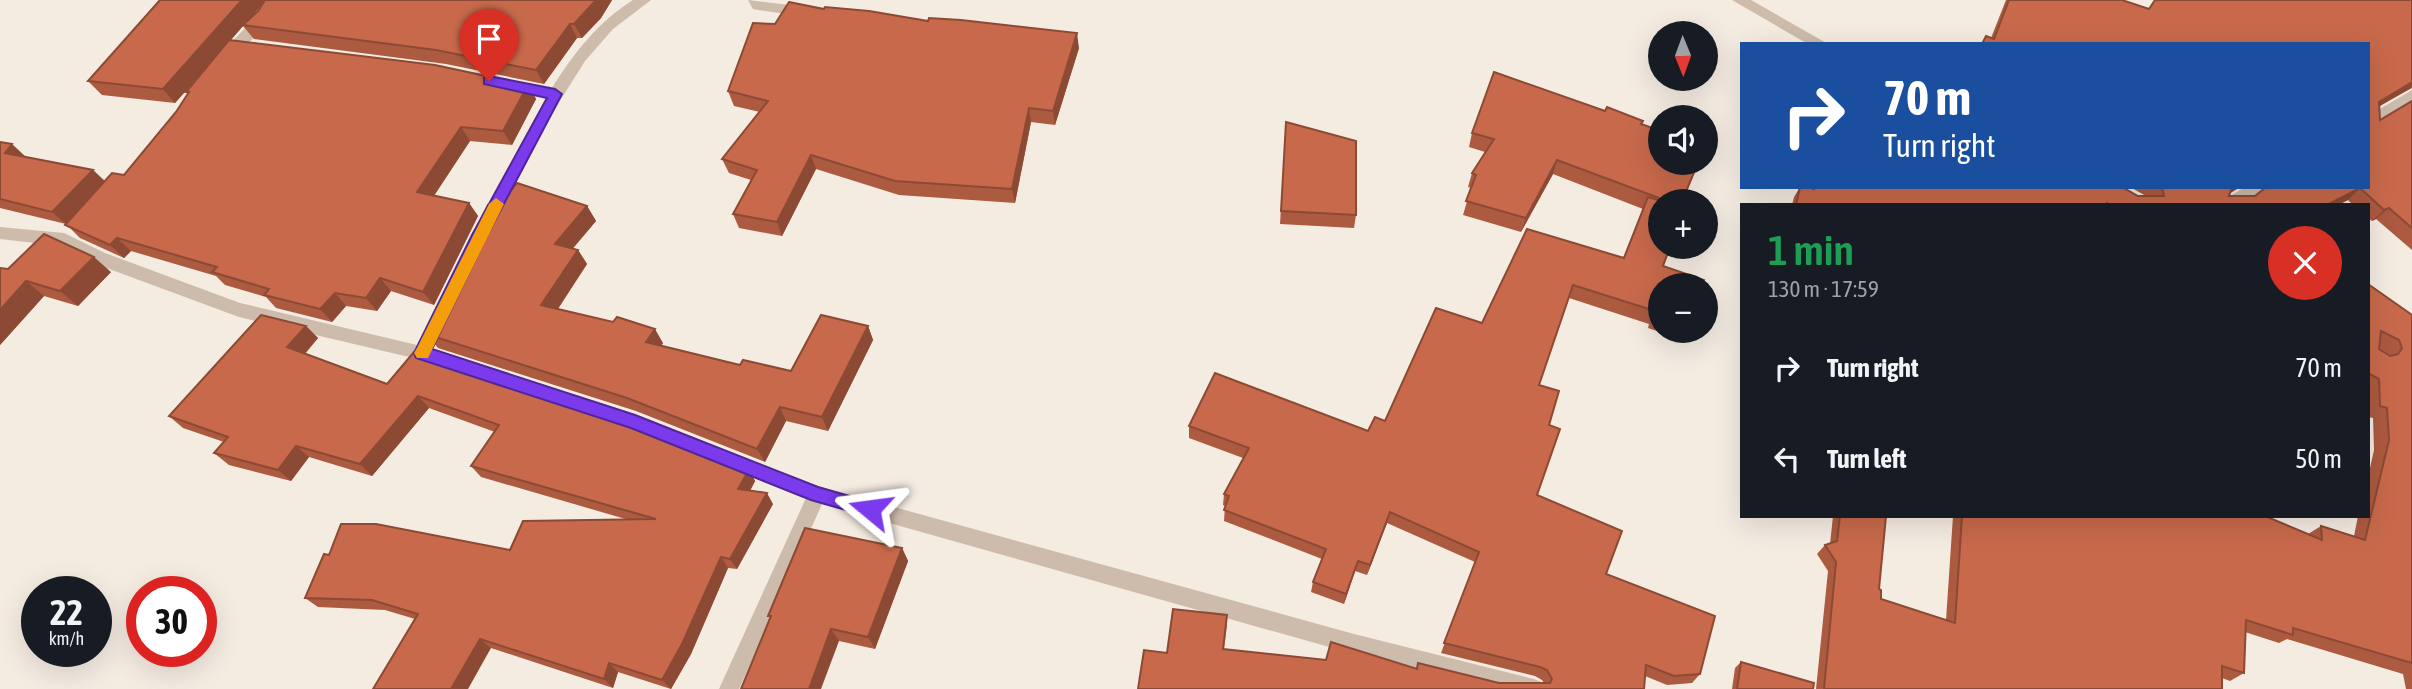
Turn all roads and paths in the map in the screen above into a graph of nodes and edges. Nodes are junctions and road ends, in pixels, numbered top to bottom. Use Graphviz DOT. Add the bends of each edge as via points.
graph roads {
  1 [pos="275,0"];
  2 [pos="644,0"];
  3 [pos="755,0"];
  4 [pos="1739,0"];
  5 [pos="825,14"];
  6 [pos="1817,42"];
  7 [pos="234,45"];
  8 [pos="261,48"];
  9 [pos="212,74"];
  10 [pos="494,82"];
  11 [pos="555,94"];
  12 [pos="2412,96"];
  13 [pos="2370,122"];
  14 [pos="2255,189"];
  15 [pos="2231,203"];
  16 [pos="79,227"];
  17 [pos="0,233"];
  18 [pos="64,240"];
  19 [pos="474,247"];
  20 [pos="462,271"];
  21 [pos="422,353"];
  22 [pos="817,494"];
  23 [pos="729,689"];
  24 [pos="1534,689"];
  1 -- 7 [label="street" via="262,20"];
  2 -- 11 [label="street" via="611,21 590,42"];
  3 -- 5 [label="street" via="758,5"];
  4 -- 6 [label="street"];
  7 -- 8 [label="street"];
  7 -- 9 [label="street"];
  10 -- 11 [label="street"];
  11 -- 19 [label="street"];
  12 -- 13 [label="street"];
  14 -- 15 [label="street"];
  16 -- 18 [label="street"];
  17 -- 18 [label="street"];
  18 -- 21 [label="street" via="99,258 239,310"];
  20 -- 21 [label="street"];
  21 -- 22 [label="street" via="635,422"];
  22 -- 23 [label="street"];
  22 -- 24 [label="street" via="1354,644"];
}
